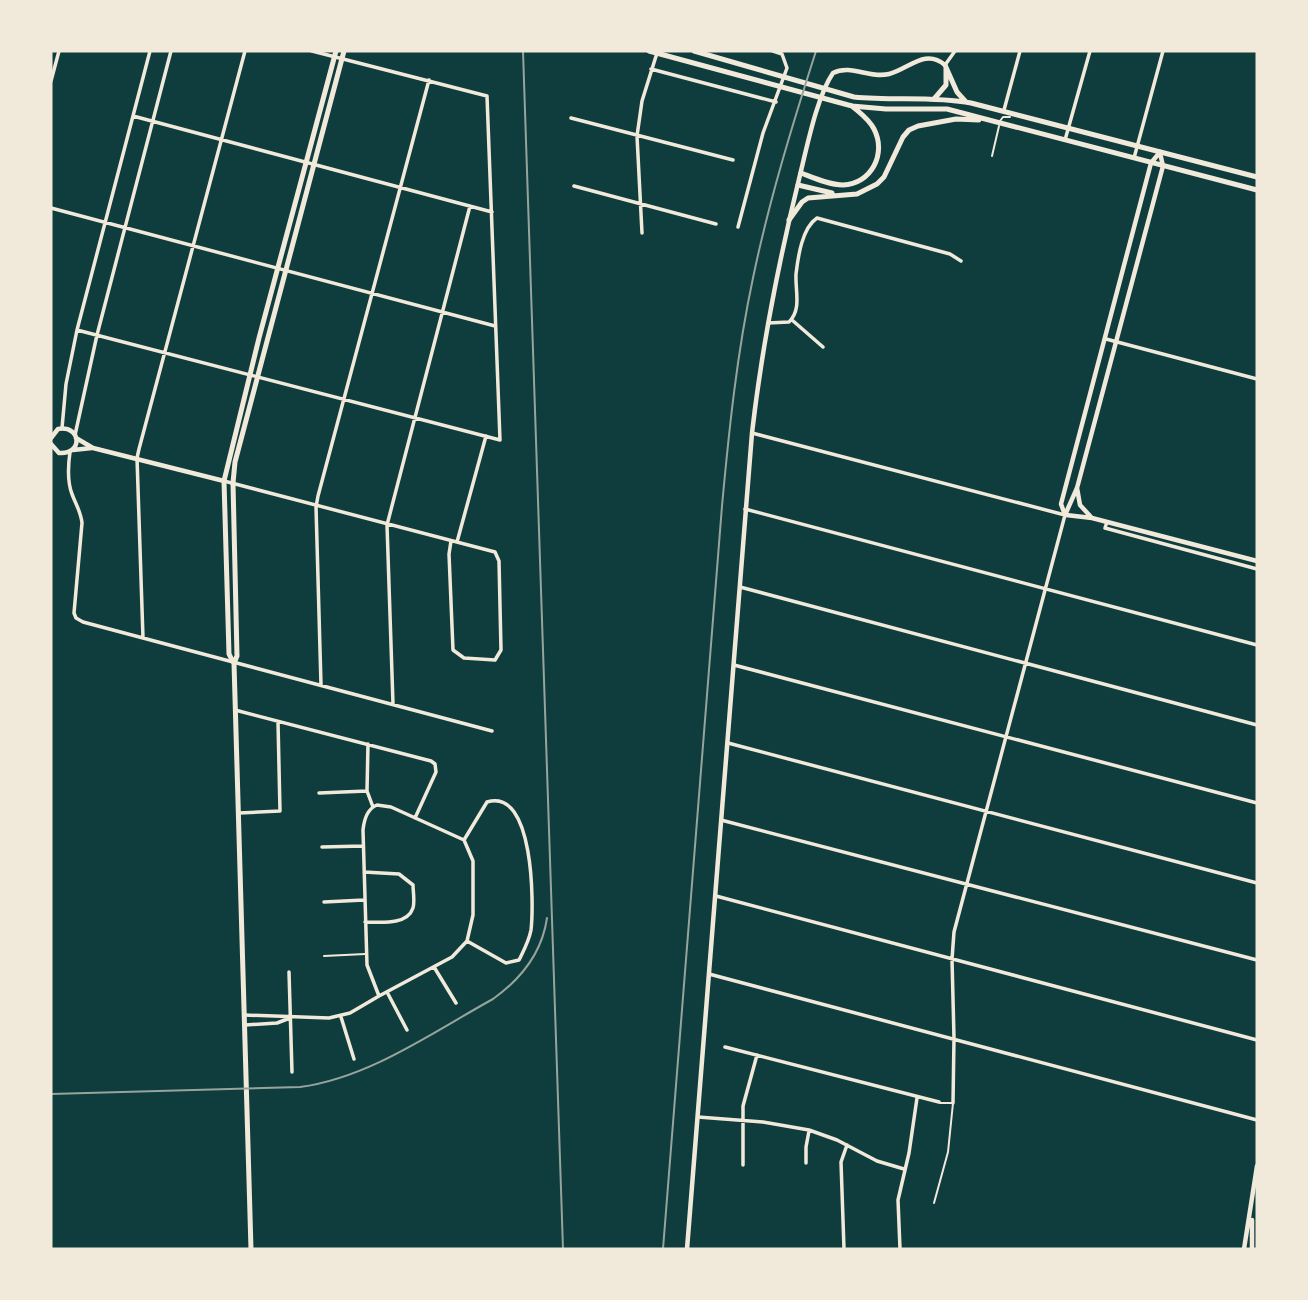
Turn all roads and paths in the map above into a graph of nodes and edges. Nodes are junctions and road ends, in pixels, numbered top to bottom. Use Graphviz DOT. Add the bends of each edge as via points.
graph roads {
  1 [pos="59,51"];
  2 [pos="150,51"];
  3 [pos="171,51"];
  4 [pos="245,51"];
  5 [pos="312,51"];
  6 [pos="344,51"];
  7 [pos="649,51"];
  8 [pos="694,51"];
  9 [pos="773,51"];
  10 [pos="955,51"];
  11 [pos="1020,51"];
  12 [pos="1090,51"];
  13 [pos="1163,51"];
  14 [pos="657,52"];
  15 [pos="335,54"];
  16 [pos="342,59"];
  17 [pos="946,65"];
  18 [pos="651,69"];
  19 [pos="51,80"];
  20 [pos="429,80"];
  21 [pos="934,100"];
  22 [pos="776,102"];
  23 [pos="966,102"];
  24 [pos="852,106"];
  25 [pos="1004,110"];
  26 [pos="1013,113"];
  27 [pos="133,116"];
  28 [pos="571,118"];
  29 [pos="152,121"];
  30 [pos="998,122"];
  31 [pos="1069,128"];
  32 [pos="637,136"];
  33 [pos="221,139"];
  34 [pos="1065,140"];
  35 [pos="1138,146"];
  36 [pos="1160,152"];
  37 [pos="992,156"];
  38 [pos="1134,158"];
  39 [pos="733,160"];
  40 [pos="307,162"];
  41 [pos="1151,163"];
  42 [pos="315,164"];
  43 [pos="1163,166"];
  44 [pos="801,173"];
  45 [pos="1257,177"];
  46 [pos="798,185"];
  47 [pos="574,186"];
  48 [pos="399,187"];
  49 [pos="1257,190"];
  50 [pos="838,194"];
  51 [pos="642,203"];
  52 [pos="470,206"];
  53 [pos="51,208"];
  54 [pos="492,212"];
  55 [pos="789,219"];
  56 [pos="105,222"];
  57 [pos="716,223"];
  58 [pos="125,228"];
  59 [pos="738,228"];
  60 [pos="642,233"];
  61 [pos="193,246"];
  62 [pos="961,261"];
  63 [pos="278,269"];
  64 [pos="285,271"];
  65 [pos="372,293"];
  66 [pos="443,313"];
  67 [pos="792,320"];
  68 [pos="768,323"];
  69 [pos="496,327"];
  70 [pos="77,331"];
  71 [pos="97,335"];
  72 [pos="1106,339"];
  73 [pos="1116,342"];
  74 [pos="824,347"];
  75 [pos="164,352"];
  76 [pos="250,376"];
  77 [pos="258,378"];
  78 [pos="1257,379"];
  79 [pos="344,400"];
  80 [pos="414,418"];
  81 [pos="62,428"];
  82 [pos="752,433"];
  83 [pos="52,435"];
  84 [pos="75,436"];
  85 [pos="486,436"];
  86 [pos="51,444"];
  87 [pos="93,448"];
  88 [pos="71,451"];
  89 [pos="59,453"];
  90 [pos="137,458"];
  91 [pos="68,466"];
  92 [pos="224,481"];
  93 [pos="233,484"];
  94 [pos="1077,488"];
  95 [pos="316,507"];
  96 [pos="746,509"];
  97 [pos="1065,515"];
  98 [pos="1092,518"];
  99 [pos="1107,522"];
  100 [pos="387,525"];
  101 [pos="451,541"];
  102 [pos="457,542"];
  103 [pos="1257,561"];
  104 [pos="1257,569"];
  105 [pos="740,587"];
  106 [pos="1045,589"];
  107 [pos="143,638"];
  108 [pos="1257,645"];
  109 [pos="233,663"];
  110 [pos="1026,663"];
  111 [pos="734,665"];
  112 [pos="321,685"];
  113 [pos="393,704"];
  114 [pos="235,710"];
  115 [pos="278,721"];
  116 [pos="1257,725"];
  117 [pos="492,731"];
  118 [pos="1006,736"];
  119 [pos="728,743"];
  120 [pos="368,744"];
  121 [pos="368,792"];
  122 [pos="318,793"];
  123 [pos="1257,803"];
  124 [pos="373,807"];
  125 [pos="986,810"];
  126 [pos="239,813"];
  127 [pos="415,818"];
  128 [pos="721,820"];
  129 [pos="464,840"];
  130 [pos="363,846"];
  131 [pos="322,848"];
  132 [pos="364,872"];
  133 [pos="1257,883"];
  134 [pos="965,884"];
  135 [pos="716,896"];
  136 [pos="364,900"];
  137 [pos="324,902"];
  138 [pos="365,922"];
  139 [pos="467,941"];
  140 [pos="366,954"];
  141 [pos="324,956"];
  142 [pos="952,959"];
  143 [pos="1257,960"];
  144 [pos="434,967"];
  145 [pos="289,972"];
  146 [pos="709,974"];
  147 [pos="387,992"];
  148 [pos="379,996"];
  149 [pos="456,1003"];
  150 [pos="244,1014"];
  151 [pos="341,1017"];
  152 [pos="290,1018"];
  153 [pos="245,1025"];
  154 [pos="407,1030"];
  155 [pos="954,1038"];
  156 [pos="1257,1040"];
  157 [pos="725,1047"];
  158 [pos="757,1055"];
  159 [pos="354,1059"];
  160 [pos="292,1072"];
  161 [pos="917,1098"];
  162 [pos="939,1102"];
  163 [pos="953,1103"];
  164 [pos="698,1117"];
  165 [pos="1257,1120"];
  166 [pos="741,1121"];
  167 [pos="809,1130"];
  168 [pos="847,1145"];
  169 [pos="806,1163"];
  170 [pos="743,1165"];
  171 [pos="1257,1166"];
  172 [pos="904,1170"];
  173 [pos="934,1203"];
  174 [pos="1252,1208"];
  175 [pos="251,1249"];
  176 [pos="687,1249"];
  177 [pos="844,1249"];
  178 [pos="900,1249"];
  179 [pos="1244,1249"];
  180 [pos="1252,1249"];
  1 -- 19 [label="street"];
  2 -- 27 [label="street"];
  3 -- 29 [label="street"];
  4 -- 33 [label="street"];
  5 -- 15 [label="street"];
  6 -- 16 [label="main road"];
  7 -- 14 [label="main road"];
  8 -- 21 [label="main road" via="854,97"];
  9 -- 22 [label="street" via="782,54 787,68"];
  10 -- 17 [label="street"];
  11 -- 25 [label="street"];
  12 -- 31 [label="street"];
  13 -- 35 [label="street"];
  14 -- 18 [label="street"];
  14 -- 24 [label="main road"];
  15 -- 16 [label="street"];
  15 -- 40 [label="main road"];
  16 -- 20 [label="street"];
  16 -- 42 [label="main road"];
  17 -- 21 [label="main road" via="946,85"];
  17 -- 23 [label="main road"];
  17 -- 44 [label="street" via="931,58 889,74 847,69 833,73"];
  18 -- 22 [label="street"];
  18 -- 32 [label="street"];
  20 -- 48 [label="street"];
  20 -- 54 [label="street" via="487,96"];
  21 -- 23 [label="main road"];
  22 -- 59 [label="street" via="759,144"];
  23 -- 25 [label="main road"];
  24 -- 30 [label="main road" via="947,109"];
  24 -- 44 [label="main road" via="877,136 879,150 872,171 862,180 842,185"];
  25 -- 26 [label="main road"];
  26 -- 30 [label="lane"];
  26 -- 31 [label="main road"];
  27 -- 29 [label="street"];
  27 -- 56 [label="street"];
  28 -- 32 [label="street"];
  29 -- 33 [label="street"];
  29 -- 58 [label="street"];
  30 -- 34 [label="main road"];
  30 -- 37 [label="lane"];
  30 -- 50 [label="main road" via="956,119 918,126 903,137 877,184 857,194"];
  31 -- 34 [label="street"];
  31 -- 35 [label="main road"];
  32 -- 39 [label="street"];
  32 -- 51 [label="street"];
  33 -- 40 [label="street"];
  33 -- 61 [label="street"];
  34 -- 38 [label="main road"];
  35 -- 36 [label="main road"];
  35 -- 38 [label="street"];
  36 -- 41 [label="street"];
  36 -- 43 [label="street"];
  36 -- 45 [label="main road"];
  38 -- 41 [label="main road"];
  40 -- 42 [label="street"];
  40 -- 63 [label="main road"];
  41 -- 43 [label="main road"];
  41 -- 72 [label="street"];
  42 -- 48 [label="street"];
  42 -- 64 [label="main road"];
  43 -- 49 [label="main road"];
  43 -- 73 [label="street"];
  44 -- 46 [label="street"];
  46 -- 50 [label="main road"];
  46 -- 55 [label="street"];
  47 -- 51 [label="street"];
  48 -- 52 [label="street"];
  48 -- 65 [label="street"];
  50 -- 55 [label="main road" via="808,198"];
  51 -- 57 [label="street"];
  51 -- 60 [label="street"];
  52 -- 54 [label="street"];
  52 -- 66 [label="street"];
  53 -- 56 [label="street"];
  54 -- 69 [label="street"];
  55 -- 68 [label="street"];
  56 -- 58 [label="street"];
  56 -- 70 [label="street"];
  58 -- 61 [label="street"];
  58 -- 71 [label="street"];
  61 -- 63 [label="street"];
  61 -- 75 [label="street"];
  62 -- 67 [label="street" via="950,254 817,218 807,230 802,248"];
  63 -- 64 [label="street"];
  63 -- 76 [label="main road"];
  64 -- 65 [label="street"];
  64 -- 77 [label="main road"];
  65 -- 66 [label="street"];
  65 -- 79 [label="street"];
  66 -- 69 [label="street"];
  66 -- 80 [label="street"];
  67 -- 68 [label="street"];
  67 -- 74 [label="street"];
  68 -- 82 [label="street"];
  69 -- 85 [label="street" via="500,440"];
  70 -- 71 [label="street"];
  70 -- 81 [label="street"];
  71 -- 75 [label="street"];
  71 -- 84 [label="street"];
  72 -- 73 [label="street"];
  72 -- 97 [label="street" via="1061,504"];
  73 -- 78 [label="street"];
  73 -- 94 [label="street"];
  75 -- 76 [label="street"];
  75 -- 90 [label="street"];
  76 -- 77 [label="street"];
  76 -- 92 [label="main road"];
  77 -- 79 [label="street"];
  77 -- 93 [label="main road"];
  79 -- 80 [label="street"];
  79 -- 95 [label="street"];
  80 -- 85 [label="street"];
  80 -- 100 [label="street"];
  81 -- 83 [label="street"];
  81 -- 84 [label="street"];
  82 -- 96 [label="street"];
  82 -- 97 [label="street"];
  84 -- 87 [label="street"];
  84 -- 88 [label="street"];
  85 -- 102 [label="street"];
  86 -- 89 [label="street"];
  87 -- 88 [label="street"];
  87 -- 90 [label="street"];
  88 -- 89 [label="street"];
  88 -- 91 [label="street"];
  89 -- 91 [label="street"];
  90 -- 92 [label="street"];
  90 -- 107 [label="street"];
  91 -- 107 [label="street" via="82,523 76,618"];
  92 -- 93 [label="street"];
  92 -- 109 [label="main road" via="229,654"];
  93 -- 95 [label="street"];
  93 -- 109 [label="main road" via="237,656"];
  94 -- 97 [label="street"];
  94 -- 98 [label="street" via="1080,505"];
  95 -- 100 [label="street"];
  95 -- 112 [label="street"];
  96 -- 105 [label="street"];
  96 -- 106 [label="street"];
  97 -- 98 [label="street"];
  97 -- 106 [label="street"];
  98 -- 99 [label="street"];
  99 -- 103 [label="street"];
  99 -- 104 [label="street" via="1105,528"];
  100 -- 101 [label="street"];
  100 -- 113 [label="street"];
  101 -- 102 [label="street"];
  101 -- 102 [label="street" via="453,650 464,658 495,660 501,650 498,556"];
  105 -- 110 [label="street"];
  105 -- 111 [label="street"];
  106 -- 108 [label="street"];
  106 -- 110 [label="street"];
  107 -- 109 [label="street"];
  109 -- 112 [label="street"];
  109 -- 114 [label="main road"];
  110 -- 116 [label="street"];
  110 -- 118 [label="street"];
  111 -- 118 [label="street"];
  111 -- 119 [label="street"];
  112 -- 113 [label="street"];
  113 -- 117 [label="street"];
  114 -- 115 [label="street"];
  114 -- 126 [label="main road"];
  115 -- 120 [label="street"];
  115 -- 126 [label="street" via="280,811"];
  118 -- 123 [label="street"];
  118 -- 125 [label="street"];
  119 -- 125 [label="street"];
  119 -- 128 [label="street"];
  120 -- 121 [label="street"];
  120 -- 127 [label="street" via="435,764 436,772"];
  121 -- 122 [label="street"];
  121 -- 124 [label="street"];
  124 -- 127 [label="street" via="391,807"];
  124 -- 130 [label="street" via="363,820"];
  125 -- 133 [label="street"];
  125 -- 134 [label="street"];
  126 -- 150 [label="main road"];
  127 -- 129 [label="street"];
  128 -- 134 [label="street"];
  128 -- 135 [label="street"];
  129 -- 139 [label="street" via="472,861 473,915"];
  129 -- 139 [label="street" via="487,802 503,802 511,810 528,842 531,918 528,942 519,960 511,963"];
  130 -- 131 [label="street"];
  130 -- 132 [label="street"];
  132 -- 136 [label="street"];
  132 -- 138 [label="street" via="399,874 413,885 413,908 408,915 392,922"];
  134 -- 142 [label="street"];
  134 -- 143 [label="street"];
  135 -- 142 [label="street"];
  135 -- 146 [label="street"];
  136 -- 137 [label="street"];
  136 -- 138 [label="street"];
  138 -- 140 [label="street"];
  139 -- 144 [label="street"];
  140 -- 141 [label="lane"];
  140 -- 148 [label="street"];
  142 -- 155 [label="street"];
  142 -- 156 [label="street"];
  144 -- 147 [label="street"];
  144 -- 149 [label="street"];
  145 -- 152 [label="street"];
  146 -- 155 [label="street"];
  146 -- 164 [label="street"];
  147 -- 148 [label="street"];
  147 -- 154 [label="street"];
  148 -- 151 [label="street"];
  150 -- 152 [label="street"];
  150 -- 153 [label="main road"];
  151 -- 152 [label="street"];
  151 -- 159 [label="street"];
  152 -- 153 [label="street"];
  152 -- 160 [label="street"];
  153 -- 175 [label="main road"];
  155 -- 163 [label="street"];
  155 -- 165 [label="street"];
  157 -- 158 [label="street"];
  158 -- 161 [label="street"];
  158 -- 166 [label="street"];
  161 -- 162 [label="street"];
  161 -- 172 [label="street"];
  162 -- 163 [label="lane"];
  163 -- 173 [label="lane" via="948,1152"];
  164 -- 166 [label="street"];
  164 -- 176 [label="street"];
  166 -- 167 [label="street"];
  166 -- 170 [label="street"];
  167 -- 168 [label="street"];
  167 -- 169 [label="street"];
  168 -- 172 [label="street"];
  168 -- 177 [label="street" via="841,1162"];
  171 -- 174 [label="street"];
  172 -- 178 [label="street" via="898,1200"];
  174 -- 179 [label="street"];
  174 -- 180 [label="street"];
}
